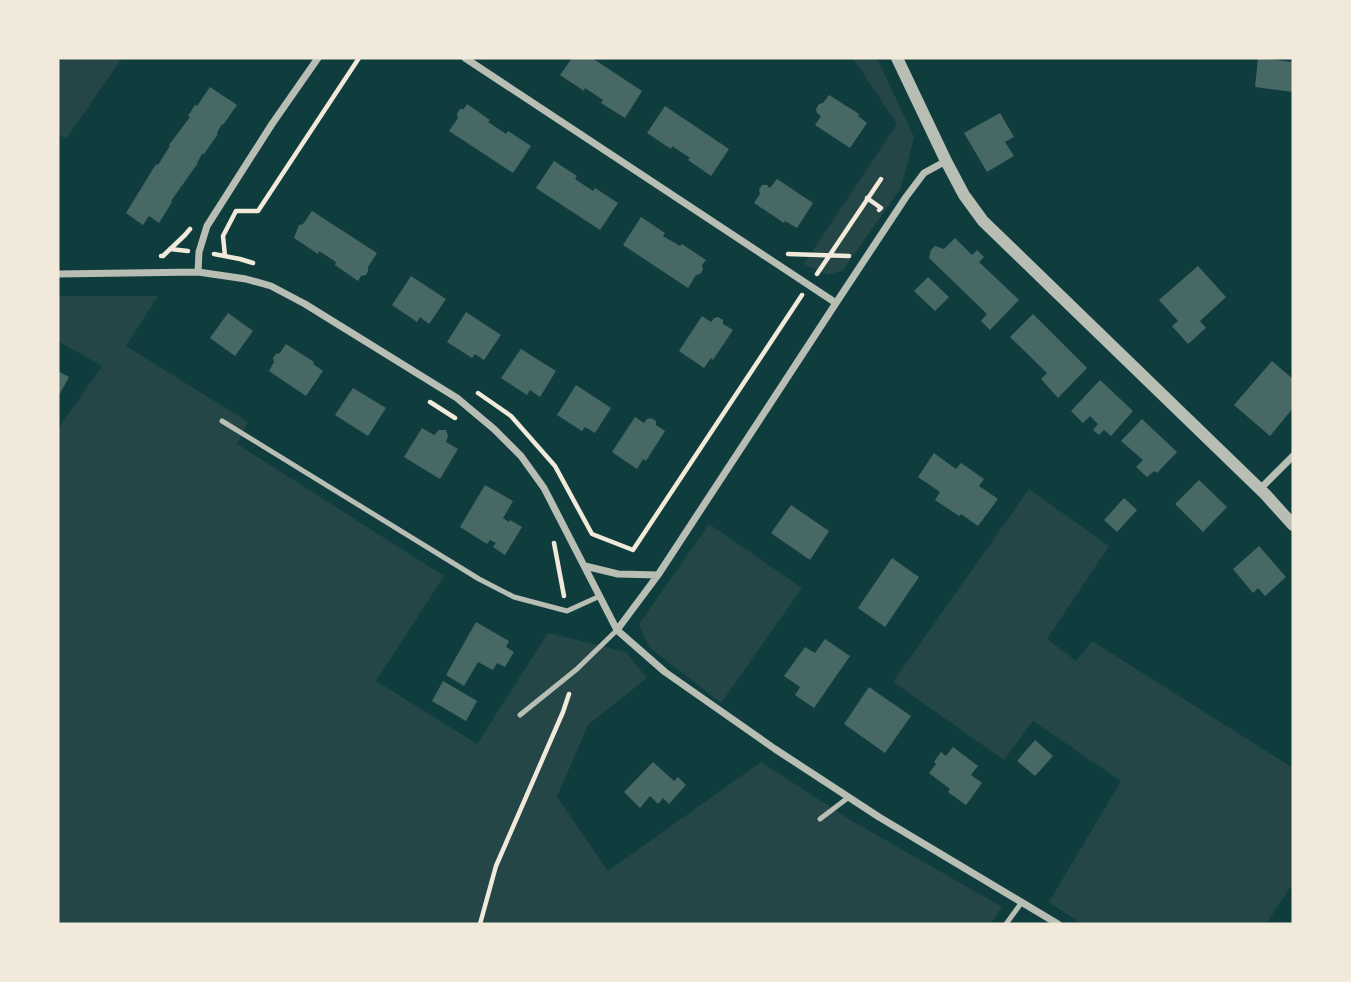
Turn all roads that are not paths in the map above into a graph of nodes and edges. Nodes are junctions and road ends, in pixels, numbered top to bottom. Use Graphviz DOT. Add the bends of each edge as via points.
graph roads {
  1 [pos="318,58"];
  2 [pos="465,58"];
  3 [pos="897,58"];
  4 [pos="946,161"];
  5 [pos="198,272"];
  6 [pos="58,274"];
  7 [pos="836,303"];
  8 [pos="222,421"];
  9 [pos="1293,456"];
  10 [pos="1260,489"];
  11 [pos="1293,525"];
  12 [pos="585,566"];
  13 [pos="658,575"];
  14 [pos="600,596"];
  15 [pos="617,630"];
  16 [pos="520,715"];
  17 [pos="849,797"];
  18 [pos="820,819"];
  19 [pos="1022,902"];
  20 [pos="1006,924"];
  21 [pos="1058,924"];
  1 -- 5 [label="street" via="207,226"];
  2 -- 7 [label="street"];
  3 -- 4 [label="street"];
  4 -- 7 [label="street" via="924,173"];
  4 -- 10 [label="street" via="983,221"];
  5 -- 6 [label="street"];
  5 -- 12 [label="street" via="271,286 457,398 521,456 544,488"];
  7 -- 13 [label="street"];
  8 -- 14 [label="lane" via="514,597 567,611"];
  9 -- 10 [label="street"];
  10 -- 11 [label="street"];
  12 -- 13 [label="street" via="618,574"];
  12 -- 14 [label="street"];
  13 -- 15 [label="street"];
  14 -- 15 [label="street"];
  15 -- 16 [label="lane"];
  15 -- 17 [label="street" via="665,672"];
  17 -- 18 [label="lane"];
  17 -- 19 [label="street"];
  19 -- 20 [label="lane"];
  19 -- 21 [label="street"];
}
